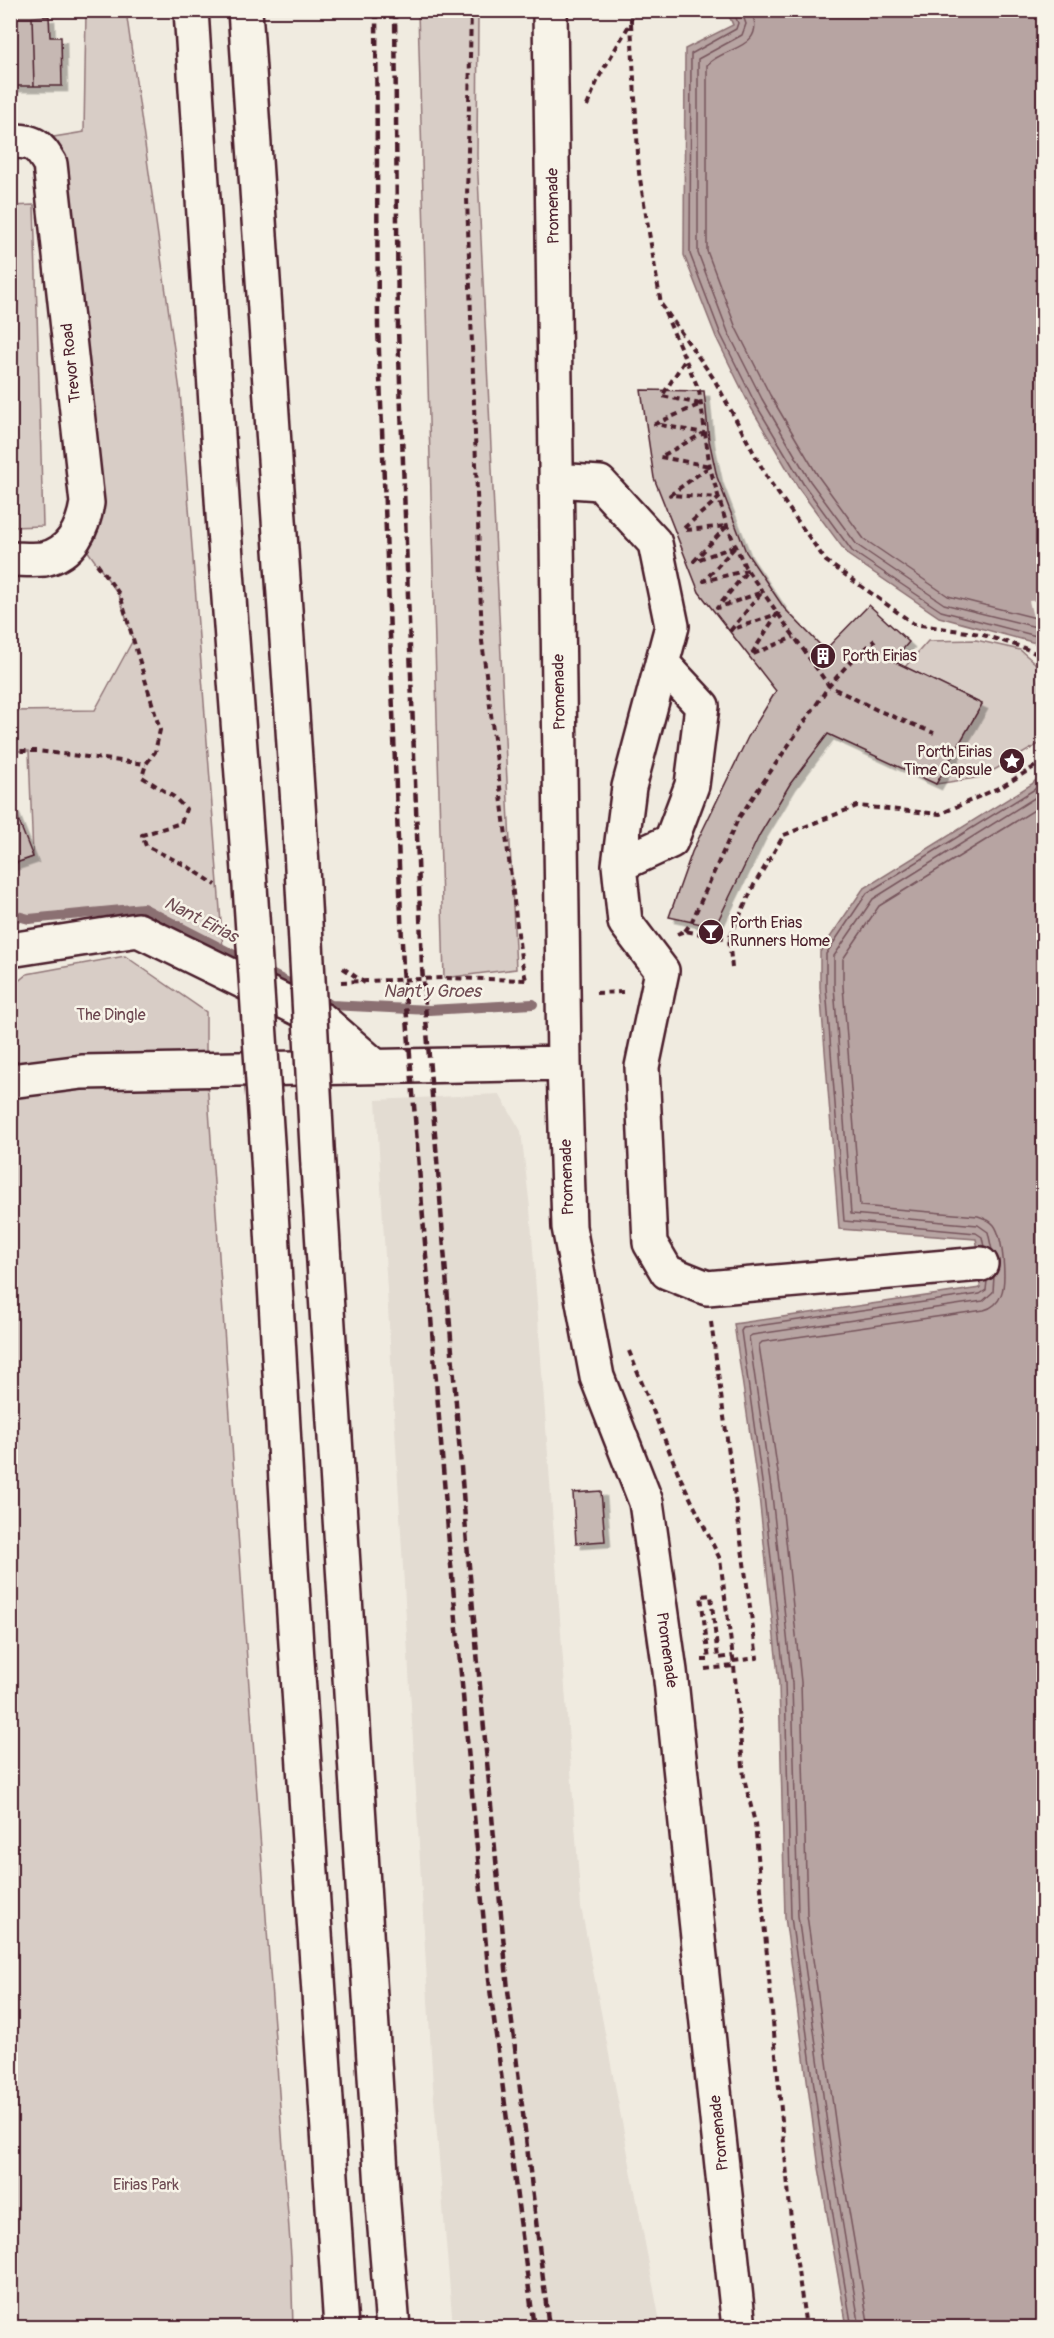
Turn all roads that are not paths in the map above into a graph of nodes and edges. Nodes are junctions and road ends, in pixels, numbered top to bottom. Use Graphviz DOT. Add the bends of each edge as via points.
graph roads {
  1 [pos="172,10"];
  2 [pos="191,10"];
  3 [pos="245,10"];
  4 [pos="265,10"];
  5 [pos="550,10"];
  6 [pos="10,141"];
  7 [pos="259,235"];
  8 [pos="556,480"];
  9 [pos="224,530"];
  10 [pos="10,559"];
  11 [pos="662,663"];
  12 [pos="619,865"];
  13 [pos="10,950"];
  14 [pos="564,1063"];
  15 [pos="375,1066"];
  16 [pos="10,1081"];
  17 [pos="981,1264"];
  18 [pos="320,2008"];
  19 [pos="383,2204"];
  20 [pos="326,2328"];
  21 [pos="341,2328"];
  22 [pos="393,2328"];
  23 [pos="404,2328"];
  24 [pos="739,2328"];
  1 -- 9 [label="main road"];
  2 -- 9 [label="main road"];
  3 -- 7 [label="main road"];
  4 -- 7 [label="main road"];
  5 -- 8 [label="main road, Promenade"];
  6 -- 10 [label="main road, Trevor Road" via="29,141 41,150 50,165 87,503 77,536 62,550 44,559"];
  7 -- 19 [label="main road, bridge" via="301,849"];
  8 -- 11 [label="main road" via="600,483 655,543 672,626"];
  8 -- 14 [label="main road, Promenade" via="578,987"];
  9 -- 18 [label="main road, bridge" via="268,1157"];
  11 -- 12 [label="main road" via="628,787"];
  11 -- 12 [label="main road" via="702,706 692,785 671,841"];
  12 -- 17 [label="main road" via="625,922 662,972 642,1067 650,1244 667,1272 707,1288"];
  13 -- 15 [label="main road" via="138,930 322,1020"];
  14 -- 15 [label="main road"];
  14 -- 24 [label="main road, Promenade" via="569,1227 597,1377 646,1502 670,1671"];
  15 -- 16 [label="main road" via="82,1072"];
  18 -- 20 [label="main road"];
  18 -- 21 [label="main road"];
  19 -- 22 [label="main road"];
  19 -- 23 [label="main road"];
}
